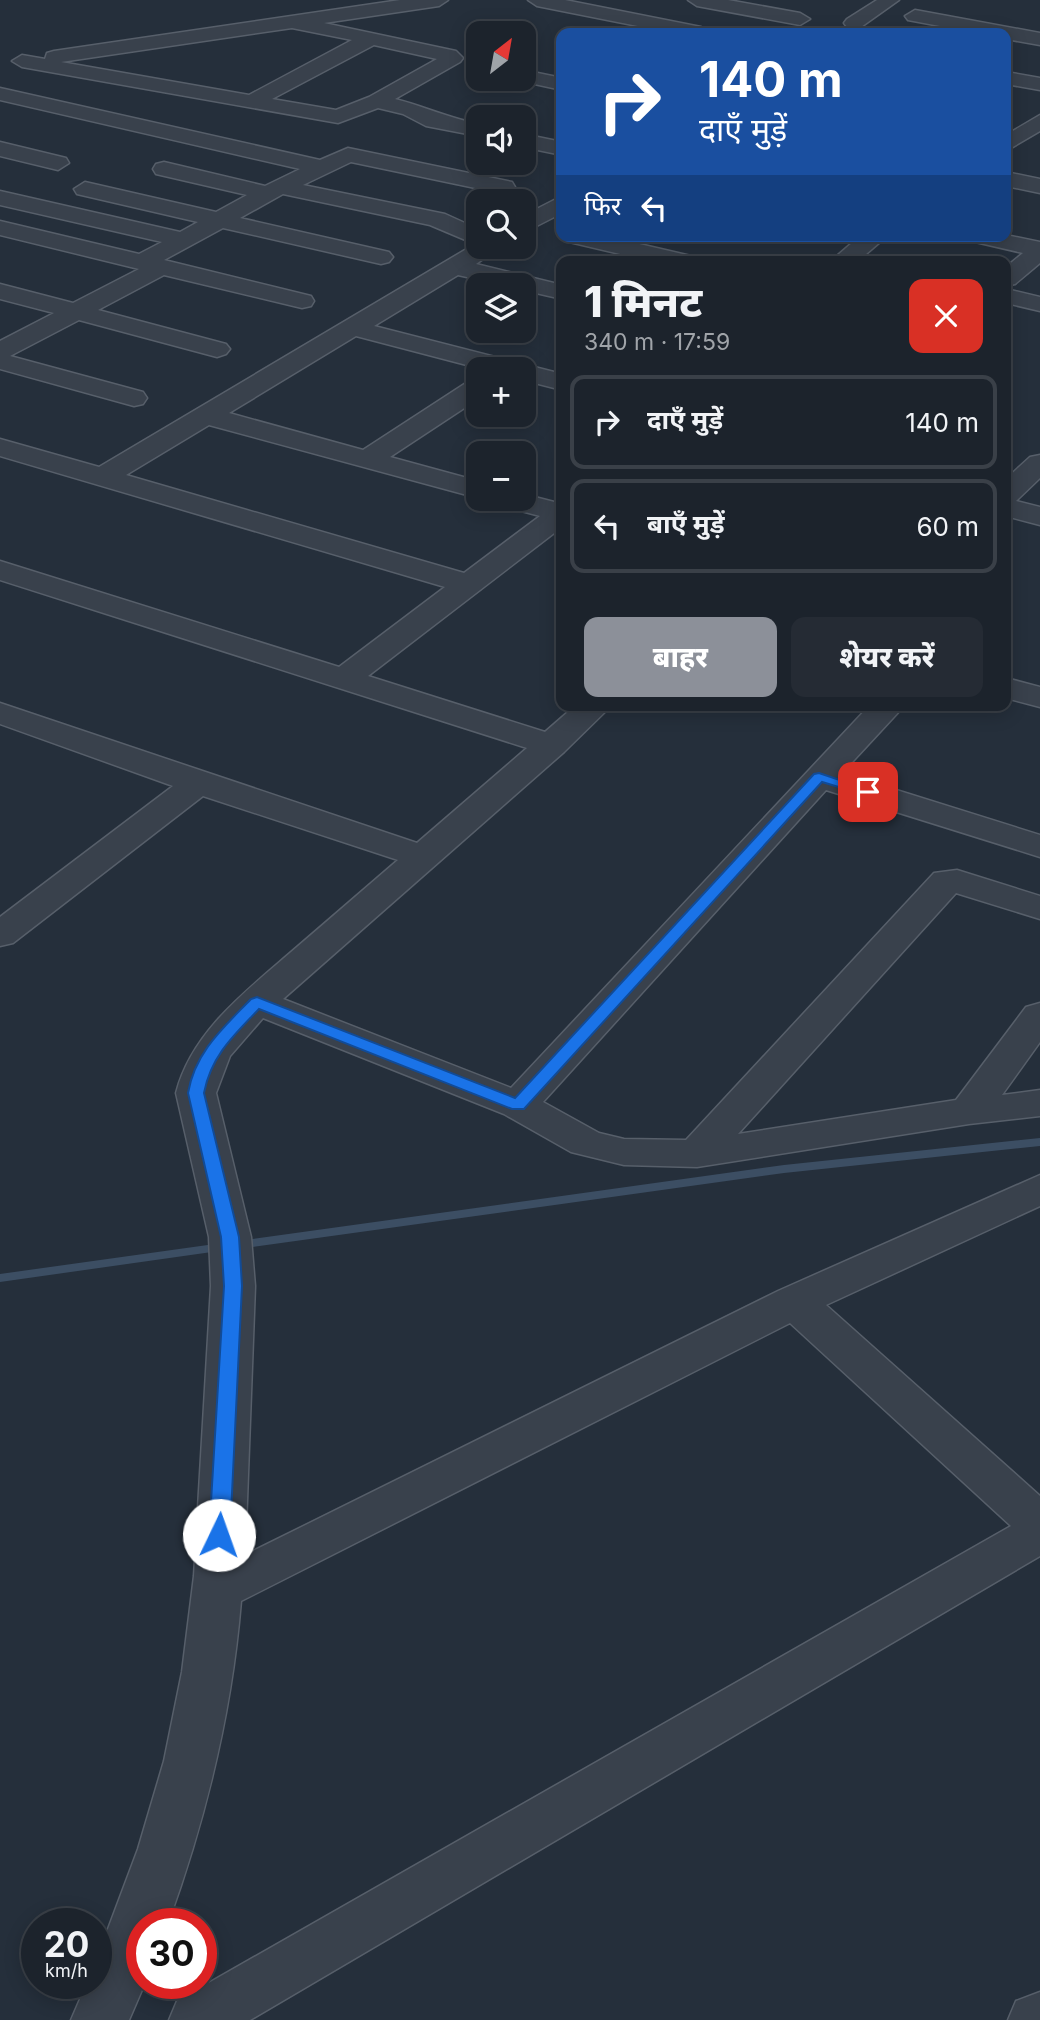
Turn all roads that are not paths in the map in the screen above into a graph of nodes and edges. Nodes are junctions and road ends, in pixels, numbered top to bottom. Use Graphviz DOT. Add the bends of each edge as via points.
graph roads {
  1 [pos="439,0"];
  2 [pos="537,0"];
  3 [pos="697,0"];
  4 [pos="890,0"];
  5 [pos="915,16"];
  6 [pos="800,19"];
  7 [pos="293,22"];
  8 [pos="854,23"];
  9 [pos="676,28"];
  10 [pos="980,28"];
  11 [pos="1011,34"];
  12 [pos="370,39"];
  13 [pos="1040,39"];
  14 [pos="22,61"];
  15 [pos="450,61"];
  16 [pos="0,64"];
  17 [pos="466,64"];
  18 [pos="536,78"];
  19 [pos="1011,79"];
  20 [pos="556,82"];
  21 [pos="1040,84"];
  22 [pos="0,94"];
  23 [pos="251,102"];
  24 [pos="376,102"];
  25 [pos="1040,121"];
  26 [pos="466,128"];
  27 [pos="1011,141"];
  28 [pos="536,143"];
  29 [pos="556,148"];
  30 [pos="0,149"];
  31 [pos="58,163"];
  32 [pos="323,167"];
  33 [pos="164,169"];
  34 [pos="1011,180"];
  35 [pos="1040,186"];
  36 [pos="504,187"];
  37 [pos="85,189"];
  38 [pos="275,190"];
  39 [pos="0,198"];
  40 [pos="556,206"];
  41 [pos="536,218"];
  42 [pos="219,220"];
  43 [pos="0,228"];
  44 [pos="536,228"];
  45 [pos="466,231"];
  46 [pos="556,233"];
  47 [pos="183,240"];
  48 [pos="608,242"];
  49 [pos="867,242"];
  50 [pos="1005,242"];
  51 [pos="1040,250"];
  52 [pos="679,254"];
  53 [pos="849,256"];
  54 [pos="381,257"];
  55 [pos="469,259"];
  56 [pos="152,265"];
  57 [pos="456,267"];
  58 [pos="1011,275"];
  59 [pos="0,291"];
  60 [pos="556,291"];
  61 [pos="1011,297"];
  62 [pos="302,301"];
  63 [pos="1040,304"];
  64 [pos="78,312"];
  65 [pos="352,328"];
  66 [pos="218,349"];
  67 [pos="0,351"];
  68 [pos="466,358"];
  69 [pos="0,361"];
  70 [pos="536,376"];
  71 [pos="556,381"];
  72 [pos="466,395"];
  73 [pos="135,398"];
  74 [pos="205,415"];
  75 [pos="0,447"];
  76 [pos="367,460"];
  77 [pos="1040,463"];
  78 [pos="104,476"];
  79 [pos="466,487"];
  80 [pos="1011,490"];
  81 [pos="536,506"];
  82 [pos="1011,508"];
  83 [pos="556,512"];
  84 [pos="1040,516"];
  85 [pos="556,517"];
  86 [pos="0,570"];
  87 [pos="467,584"];
  88 [pos="344,679"];
  89 [pos="1011,689"];
  90 [pos="1040,697"];
  91 [pos="589,711"];
  92 [pos="883,711"];
  93 [pos="0,713"];
  94 [pos="552,745"];
  95 [pos="819,777"];
  96 [pos="198,783"];
  97 [pos="1040,846"];
  98 [pos="422,856"];
  99 [pos="1040,908"];
  100 [pos="0,935"];
  101 [pos="257,1002"];
  102 [pos="1040,1015"];
  103 [pos="1040,1103"];
  104 [pos="518,1105"];
  105 [pos="969,1111"];
  106 [pos="697,1154"];
  107 [pos="1040,1189"];
  108 [pos="794,1303"];
  109 [pos="1040,1524"];
  110 [pos="1040,1533"];
  111 [pos="216,1591"];
  112 [pos="100,2020"];
  113 [pos="198,2020"];
  1 -- 7 [label="street"];
  2 -- 9 [label="street"];
  3 -- 6 [label="street"];
  4 -- 8 [label="street"];
  5 -- 10 [label="street"];
  7 -- 12 [label="street"];
  7 -- 14 [label="street"];
  11 -- 13 [label="street"];
  12 -- 15 [label="street" via="449,55"];
  12 -- 23 [label="street"];
  14 -- 16 [label="street"];
  14 -- 23 [label="street"];
  15 -- 17 [label="street"];
  15 -- 24 [label="street"];
  18 -- 20 [label="street"];
  19 -- 21 [label="street"];
  22 -- 32 [label="street"];
  23 -- 24 [label="street" via="338,117"];
  24 -- 26 [label="street" via="411,108 434,121"];
  25 -- 27 [label="street"];
  28 -- 29 [label="street"];
  30 -- 31 [label="street"];
  32 -- 36 [label="street" via="356,155"];
  32 -- 38 [label="street"];
  33 -- 38 [label="street"];
  34 -- 35 [label="street"];
  37 -- 42 [label="street"];
  38 -- 42 [label="street"];
  38 -- 45 [label="street" via="437,219"];
  39 -- 47 [label="street"];
  40 -- 41 [label="street"];
  42 -- 47 [label="street"];
  42 -- 54 [label="street"];
  43 -- 56 [label="street"];
  44 -- 46 [label="street"];
  47 -- 56 [label="street"];
  48 -- 52 [label="street"];
  49 -- 53 [label="street"];
  50 -- 51 [label="street"];
  51 -- 58 [label="street"];
  55 -- 57 [label="street"];
  56 -- 62 [label="street"];
  56 -- 64 [label="street"];
  57 -- 60 [label="street"];
  57 -- 65 [label="street"];
  59 -- 64 [label="street"];
  61 -- 63 [label="street"];
  64 -- 66 [label="street"];
  64 -- 67 [label="street"];
  65 -- 68 [label="street"];
  65 -- 74 [label="street"];
  69 -- 73 [label="street"];
  70 -- 71 [label="street"];
  72 -- 76 [label="street"];
  74 -- 76 [label="street"];
  74 -- 78 [label="street"];
  75 -- 78 [label="street"];
  76 -- 79 [label="street"];
  77 -- 80 [label="street"];
  78 -- 87 [label="street"];
  81 -- 83 [label="street"];
  82 -- 84 [label="street"];
  85 -- 87 [label="street"];
  86 -- 88 [label="street"];
  87 -- 88 [label="street"];
  88 -- 94 [label="street"];
  89 -- 90 [label="street"];
  91 -- 94 [label="street"];
  92 -- 95 [label="street"];
  93 -- 96 [label="street"];
  94 -- 98 [label="street"];
  95 -- 97 [label="street"];
  95 -- 104 [label="street"];
  96 -- 98 [label="street"];
  96 -- 100 [label="street"];
  98 -- 101 [label="street"];
  99 -- 106 [label="street" via="957,881 943,884"];
  101 -- 104 [label="street"];
  101 -- 111 [label="street" via="208,1054 196,1093 232,1262"];
  102 -- 105 [label="street"];
  103 -- 105 [label="street"];
  104 -- 106 [label="street" via="586,1143 624,1152"];
  105 -- 106 [label="street"];
  107 -- 108 [label="street"];
  108 -- 109 [label="street"];
  108 -- 111 [label="street"];
  110 -- 113 [label="street"];
  111 -- 112 [label="street" via="208,1672 189,1766 162,1861"];
}
